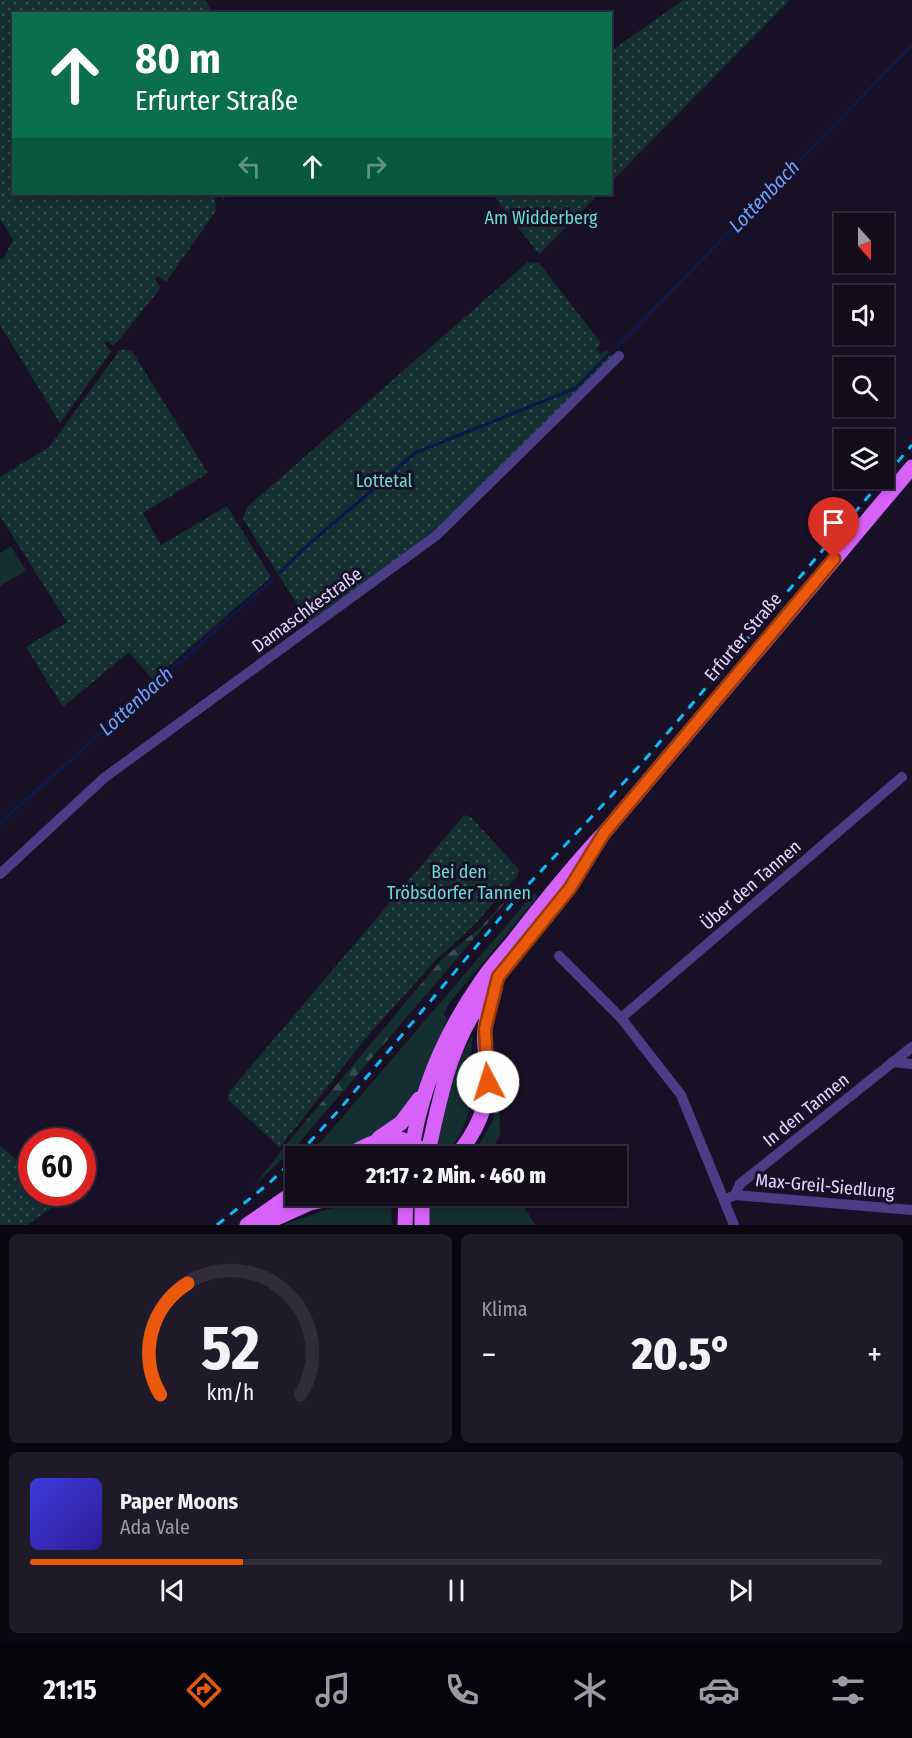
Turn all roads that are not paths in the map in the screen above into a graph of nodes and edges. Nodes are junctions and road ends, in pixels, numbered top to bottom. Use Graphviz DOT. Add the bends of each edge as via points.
graph roads {
  1 [pos="619,356"];
  2 [pos="912,468"];
  3 [pos="902,777"];
  4 [pos="604,833"];
  5 [pos="0,874"];
  6 [pos="559,956"];
  7 [pos="498,977"];
  8 [pos="621,1018"];
  9 [pos="912,1047"];
  10 [pos="892,1062"];
  11 [pos="912,1064"];
  12 [pos="426,1088"];
  13 [pos="367,1146"];
  14 [pos="369,1146"];
  15 [pos="408,1146"];
  16 [pos="413,1146"];
  17 [pos="428,1146"];
  18 [pos="463,1146"];
  19 [pos="735,1195"];
  20 [pos="285,1199"];
  21 [pos="724,1200"];
  22 [pos="304,1206"];
  23 [pos="405,1206"];
  24 [pos="422,1206"];
  25 [pos="912,1209"];
  26 [pos="247,1225"];
  27 [pos="261,1225"];
  28 [pos="405,1225"];
  29 [pos="422,1225"];
  30 [pos="734,1225"];
  1 -- 5 [label="street, Damaschkestraße" via="437,536 104,778"];
  2 -- 4 [label="main road, Erfurter Straße"];
  3 -- 8 [label="street, Über den Tannen"];
  4 -- 7 [label="main road, Erfurter Straße" via="570,888"];
  4 -- 12 [label="main road, Erfurter Straße" via="483,978 454,1024"];
  6 -- 8 [label="street"];
  7 -- 17 [label="main road, Erfurter Straße" via="456,1048"];
  7 -- 18 [label="main road" via="485,1029 486,1098 481,1116"];
  8 -- 21 [label="street" via="681,1095"];
  9 -- 10 [label="street, In den Tannen"];
  10 -- 11 [label="street"];
  10 -- 19 [label="street, In den Tannen" via="740,1184"];
  12 -- 13 [label="main road" via="401,1124"];
  12 -- 16 [label="main road"];
  14 -- 15 [label="main road" via="401,1138"];
  19 -- 21 [label="street, In den Tannen"];
  19 -- 25 [label="street, Max-Greil-Siedlung"];
  20 -- 26 [label="main road"];
  21 -- 30 [label="street"];
  22 -- 27 [label="main road"];
  23 -- 28 [label="main road"];
  24 -- 29 [label="main road"];
}
